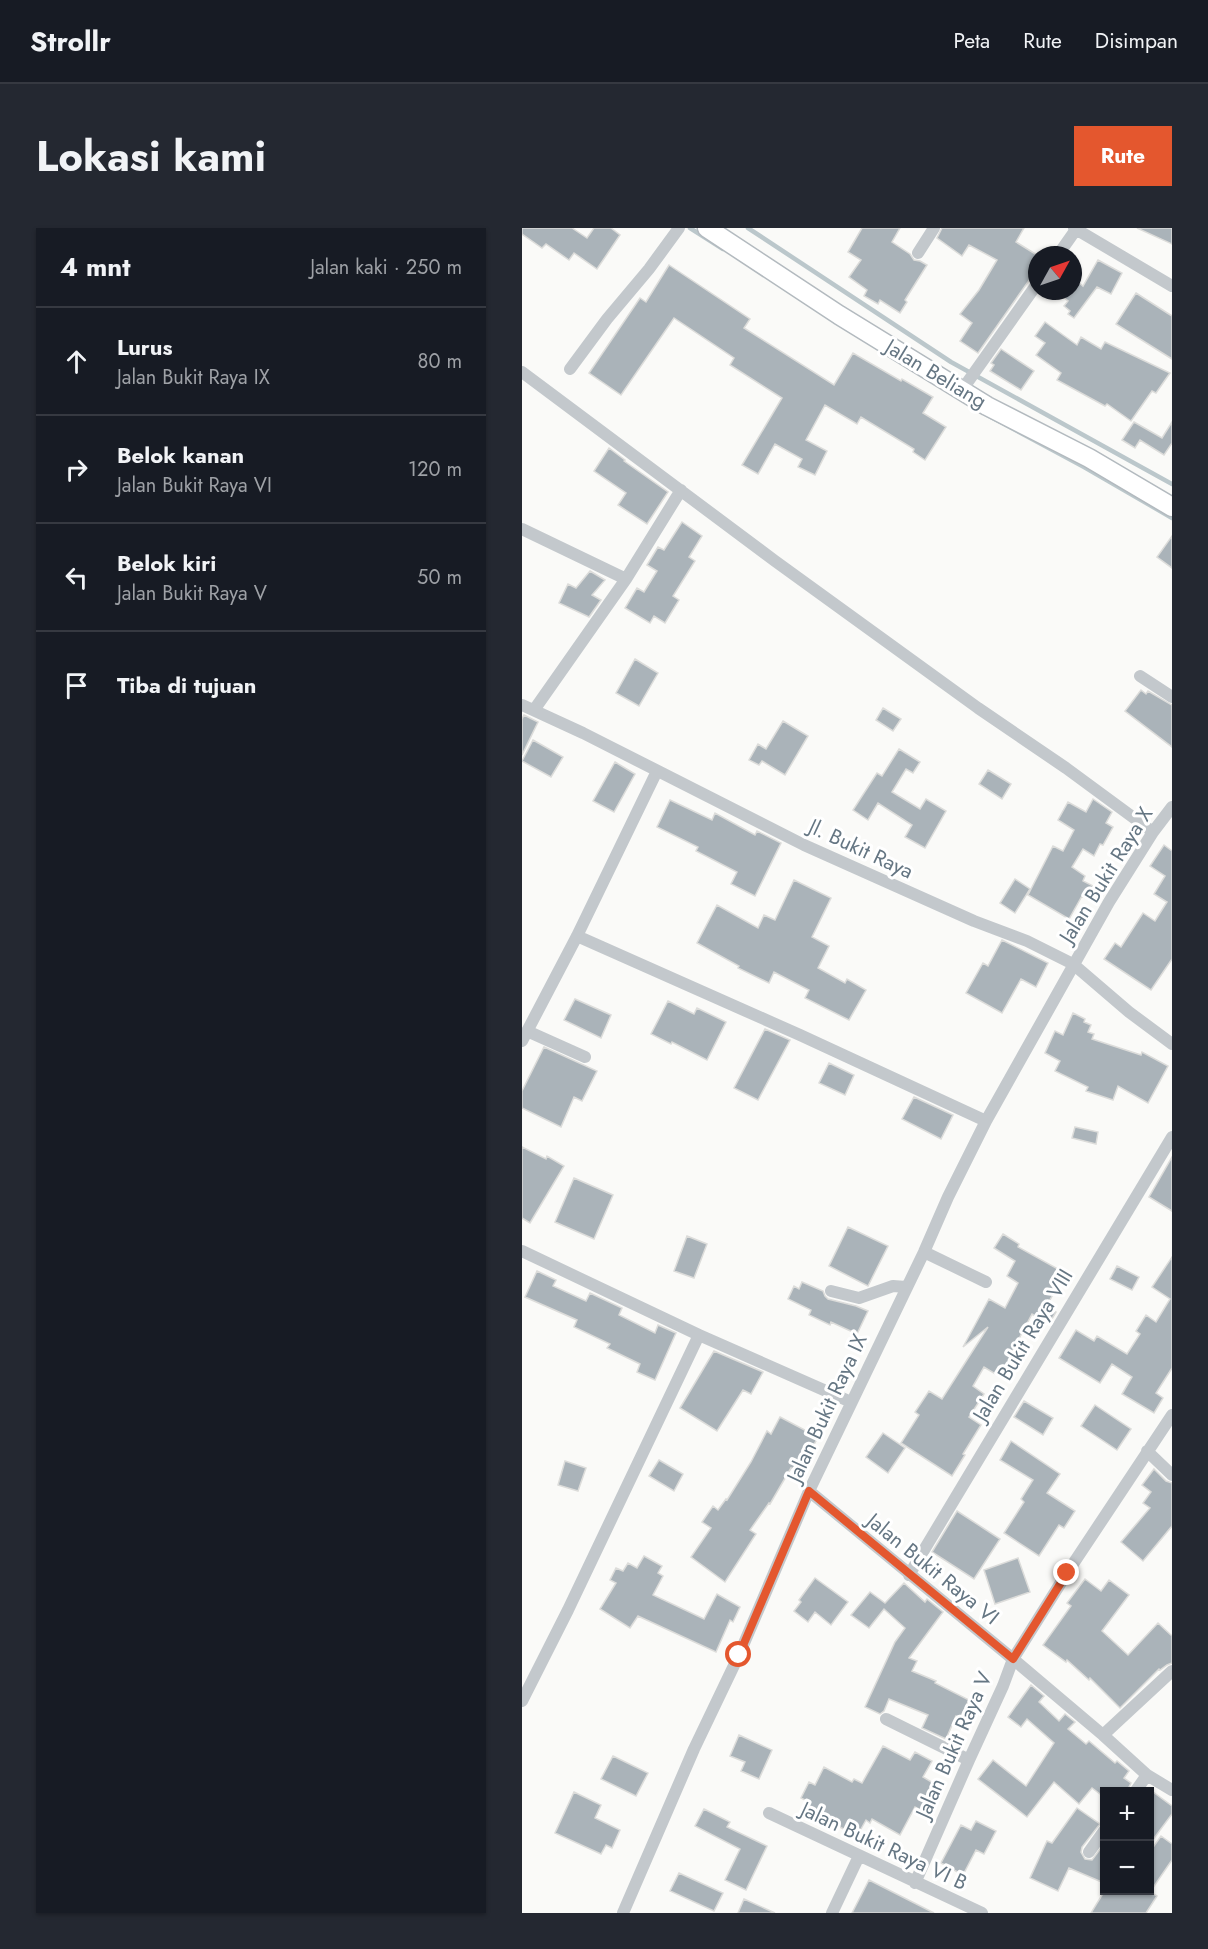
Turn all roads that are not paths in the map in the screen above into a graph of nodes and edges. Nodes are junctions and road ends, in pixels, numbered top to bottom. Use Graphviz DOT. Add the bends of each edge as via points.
graph roads {
  1 [pos="679,228"];
  2 [pos="707,228"];
  3 [pos="934,228"];
  4 [pos="1076,228"];
  5 [pos="1064,246"];
  6 [pos="918,254"];
  7 [pos="1172,286"];
  8 [pos="1028,297"];
  9 [pos="570,369"];
  10 [pos="522,372"];
  11 [pos="962,390"];
  12 [pos="681,490"];
  13 [pos="1172,507"];
  14 [pos="522,529"];
  15 [pos="626,579"];
  16 [pos="1140,676"];
  17 [pos="1172,697"];
  18 [pos="522,705"];
  19 [pos="534,710"];
  20 [pos="657,771"];
  21 [pos="1172,807"];
  22 [pos="1153,832"];
  23 [pos="577,936"];
  24 [pos="1074,964"];
  25 [pos="525,1036"];
  26 [pos="1172,1044"];
  27 [pos="585,1057"];
  28 [pos="986,1121"];
  29 [pos="1172,1137"];
  30 [pos="522,1251"];
  31 [pos="924,1252"];
  32 [pos="986,1281"];
  33 [pos="906,1287"];
  34 [pos="831,1291"];
  35 [pos="699,1335"];
  36 [pos="851,1402"];
  37 [pos="1172,1415"];
  38 [pos="1147,1451"];
  39 [pos="1172,1475"];
  40 [pos="809,1491"];
  41 [pos="909,1575"];
  42 [pos="1013,1659"];
  43 [pos="1172,1671"];
  44 [pos="522,1701"];
  45 [pos="886,1719"];
  46 [pos="1103,1735"];
  47 [pos="969,1760"];
  48 [pos="1147,1775"];
  49 [pos="1138,1787"];
  50 [pos="1172,1790"];
  51 [pos="769,1813"];
  52 [pos="1100,1837"];
  53 [pos="1089,1852"];
  54 [pos="859,1856"];
  55 [pos="915,1882"];
  56 [pos="623,1913"];
  57 [pos="832,1913"];
  58 [pos="982,1913"];
  1 -- 9 [label="street"];
  2 -- 11 [label="street, Jalan Beliang"];
  3 -- 6 [label="street"];
  4 -- 5 [label="street"];
  4 -- 7 [label="street"];
  8 -- 11 [label="street"];
  10 -- 12 [label="street"];
  11 -- 13 [label="street, Jalan Beliang"];
  12 -- 15 [label="street"];
  12 -- 22 [label="street"];
  14 -- 15 [label="street"];
  15 -- 19 [label="street"];
  16 -- 17 [label="street"];
  18 -- 19 [label="street, Jl. Bukit Raya"];
  19 -- 20 [label="street, Jl. Bukit Raya"];
  20 -- 23 [label="street"];
  20 -- 24 [label="street, Jl. Bukit Raya" via="804,845"];
  21 -- 22 [label="street, Jalan Bukit Raya X"];
  22 -- 24 [label="street, Jalan Bukit Raya X"];
  23 -- 25 [label="street"];
  23 -- 28 [label="street"];
  24 -- 26 [label="street, Jl. Bukit Raya"];
  24 -- 28 [label="street, Jalan Bukit Raya IX"];
  25 -- 27 [label="street"];
  28 -- 31 [label="street, Jalan Bukit Raya IX"];
  29 -- 41 [label="street, Jalan Bukit Raya VIII"];
  30 -- 35 [label="street"];
  31 -- 32 [label="street"];
  31 -- 33 [label="street, Jalan Bukit Raya IX"];
  33 -- 34 [label="street" via="893,1286 859,1298"];
  33 -- 36 [label="street, Jalan Bukit Raya IX"];
  35 -- 36 [label="street"];
  35 -- 44 [label="street"];
  36 -- 40 [label="street, Jalan Bukit Raya IX"];
  37 -- 38 [label="street, Jalan Bukit Raya V"];
  38 -- 39 [label="street"];
  38 -- 42 [label="street, Jalan Bukit Raya V"];
  40 -- 41 [label="street, Jalan Bukit Raya VI"];
  40 -- 56 [label="street, Jalan Bukit Raya IX"];
  41 -- 42 [label="street, Jalan Bukit Raya VI"];
  42 -- 46 [label="street, Jalan Bukit Raya VI"];
  42 -- 47 [label="street, Jalan Bukit Raya V"];
  43 -- 46 [label="street"];
  45 -- 47 [label="street"];
  46 -- 48 [label="street, Jalan Bukit Raya VI"];
  47 -- 55 [label="street, Jalan Bukit Raya V"];
  48 -- 49 [label="street"];
  48 -- 50 [label="street, Jalan Bukit Raya VI"];
  51 -- 54 [label="street, Jalan Bukit Raya VI B"];
  52 -- 53 [label="street"];
  54 -- 55 [label="street, Jalan Bukit Raya VI B"];
  54 -- 57 [label="street"];
  55 -- 58 [label="street, Jalan Bukit Raya VI B"];
}
